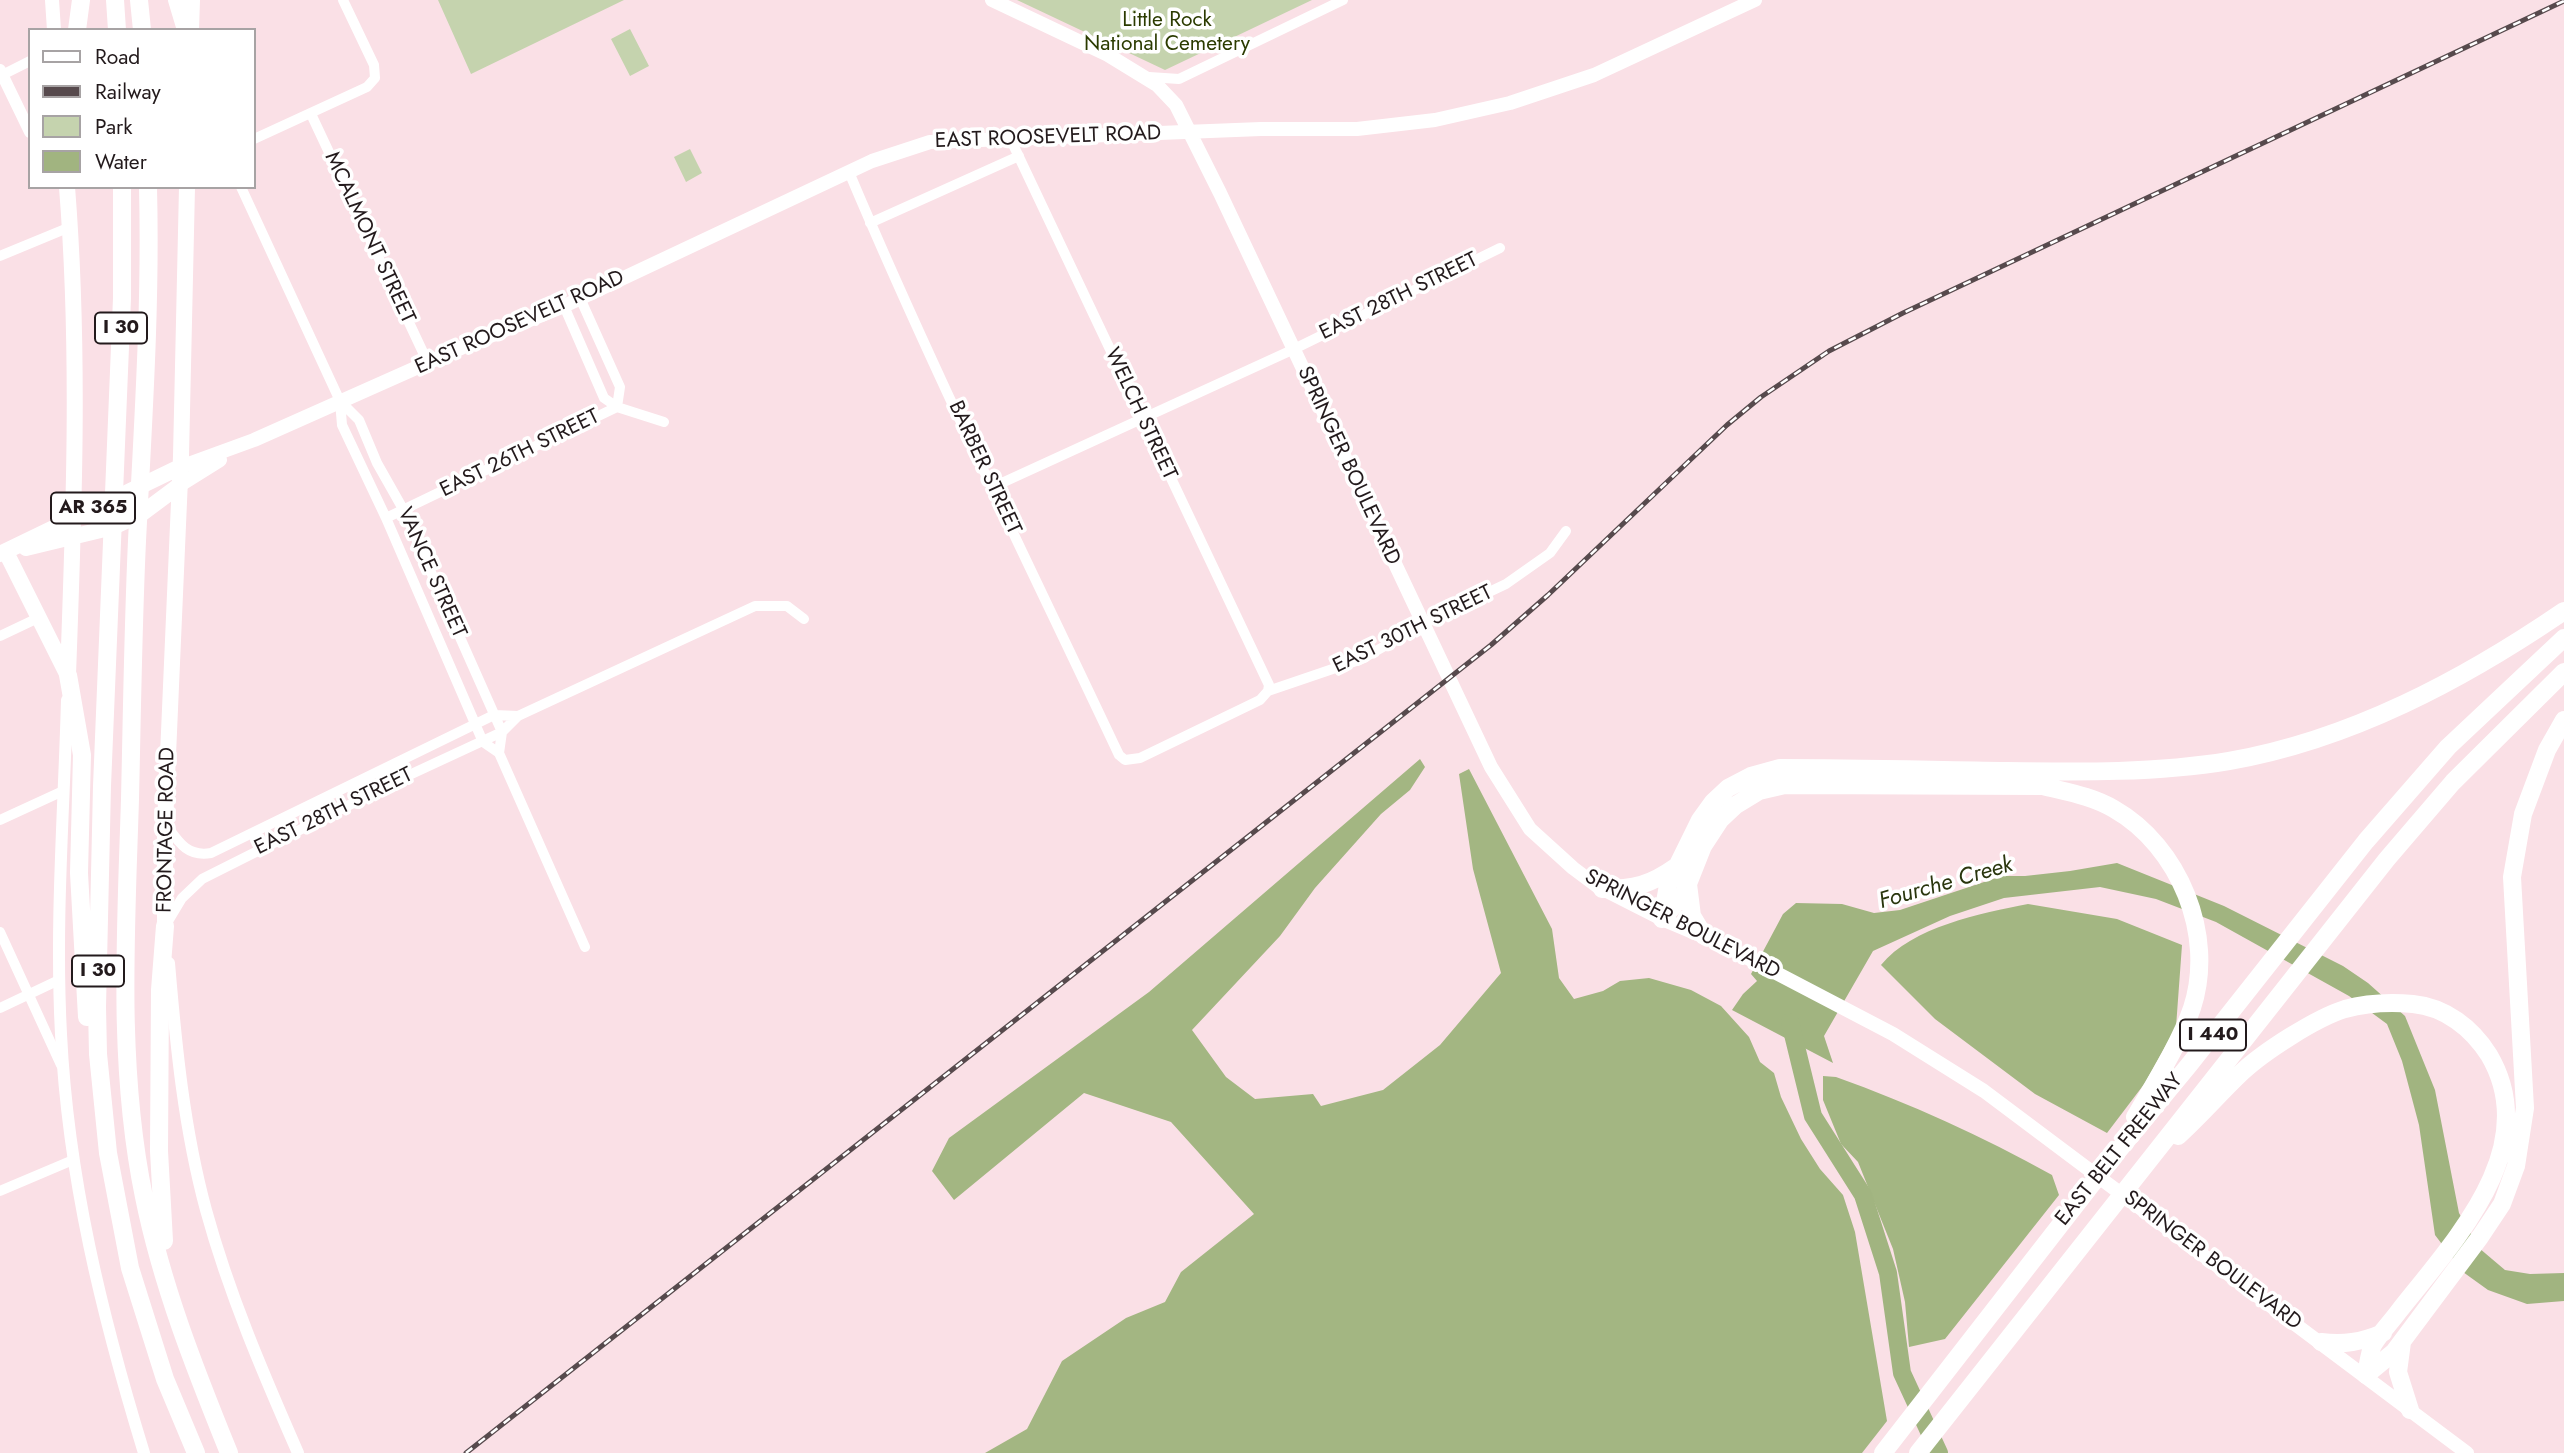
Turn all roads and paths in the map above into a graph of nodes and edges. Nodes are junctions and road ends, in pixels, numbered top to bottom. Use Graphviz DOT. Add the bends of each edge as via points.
graph roads {
  1 [pos="52,0"];
  2 [pos="81,0"];
  3 [pos="115,0"];
  4 [pos="139,0"];
  5 [pos="177,0"];
  6 [pos="193,0"];
  7 [pos="343,0"];
  8 [pos="992,0"];
  9 [pos="1343,0"];
  10 [pos="1755,0"];
  11 [pos="54,28"];
  12 [pos="77,28"];
  13 [pos="117,28"];
  14 [pos="142,28"];
  15 [pos="185,28"];
  16 [pos="192,28"];
  17 [pos="28,62"];
  18 [pos="1,74"];
  19 [pos="1145,76"];
  20 [pos="307,115"];
  21 [pos="28,128"];
  22 [pos="1190,132"];
  23 [pos="256,138"];
  24 [pos="1010,138"];
  25 [pos="1019,156"];
  26 [pos="849,172"];
  27 [pos="59,189"];
  28 [pos="67,189"];
  29 [pos="122,189"];
  30 [pos="148,189"];
  31 [pos="187,189"];
  32 [pos="242,189"];
  33 [pos="69,209"];
  34 [pos="870,223"];
  35 [pos="70,227"];
  36 [pos="1500,248"];
  37 [pos="0,256"];
  38 [pos="580,298"];
  39 [pos="564,306"];
  40 [pos="1292,350"];
  41 [pos="428,363"];
  42 [pos="340,401"];
  43 [pos="617,407"];
  44 [pos="1141,419"];
  45 [pos="664,422"];
  46 [pos="254,440"];
  47 [pos="180,467"];
  48 [pos="180,485"];
  49 [pos="993,487"];
  50 [pos="403,509"];
  51 [pos="72,518"];
  52 [pos="386,518"];
  53 [pos="1566,531"];
  54 [pos="73,538"];
  55 [pos="3,553"];
  56 [pos="2564,611"];
  57 [pos="38,618"];
  58 [pos="804,619"];
  59 [pos="1423,625"];
  60 [pos="0,636"];
  61 [pos="2564,638"];
  62 [pos="2564,672"];
  63 [pos="68,675"];
  64 [pos="1268,691"];
  65 [pos="494,715"];
  66 [pos="518,716"];
  67 [pos="2564,720"];
  68 [pos="475,725"];
  69 [pos="502,732"];
  70 [pos="482,742"];
  71 [pos="499,753"];
  72 [pos="1125,760"];
  73 [pos="62,791"];
  74 [pos="0,820"];
  75 [pos="165,824"];
  76 [pos="1677,866"];
  77 [pos="1688,884"];
  78 [pos="1602,889"];
  79 [pos="1662,919"];
  80 [pos="165,926"];
  81 [pos="0,932"];
  82 [pos="1712,939"];
  83 [pos="585,947"];
  84 [pos="59,980"];
  85 [pos="28,995"];
  86 [pos="0,1007"];
  87 [pos="64,1071"];
  88 [pos="101,1096"];
  89 [pos="2113,1157"];
  90 [pos="73,1160"];
  91 [pos="2135,1176"];
  92 [pos="0,1191"];
  93 [pos="168,1290"];
  94 [pos="2383,1333"];
  95 [pos="2403,1340"];
  96 [pos="2321,1342"];
  97 [pos="2366,1375"];
  98 [pos="2410,1410"];
  99 [pos="144,1453"];
  100 [pos="196,1453"];
  101 [pos="229,1453"];
  102 [pos="298,1453"];
  103 [pos="1884,1453"];
  104 [pos="1918,1453"];
  105 [pos="2467,1453"];
  1 -- 11 [label="main road"];
  2 -- 12 [label="highway"];
  3 -- 13 [label="highway"];
  4 -- 14 [label="highway"];
  5 -- 15 [label="highway"];
  6 -- 16 [label="main road"];
  7 -- 20 [label="street" via="374,65 375,78 368,87"];
  8 -- 19 [label="main road, SPRINGER BOULEVARD"];
  9 -- 19 [label="street" via="1179,79"];
  10 -- 22 [label="main road, EAST ROOSEVELT ROAD" via="1594,75 1477,111 1375,128"];
  17 -- 18 [label="street"];
  18 -- 21 [label="street"];
  19 -- 22 [label="main road, SPRINGER BOULEVARD" via="1168,94"];
  20 -- 23 [label="street"];
  20 -- 41 [label="street, MCALMONT STREET"];
  22 -- 24 [label="main road, EAST ROOSEVELT ROAD / AR 365"];
  22 -- 40 [label="main road, SPRINGER BOULEVARD"];
  24 -- 25 [label="street, WELCH STREET"];
  24 -- 26 [label="main road, EAST ROOSEVELT ROAD / AR 365" via="930,142"];
  25 -- 34 [label="street"];
  25 -- 44 [label="street, WELCH STREET"];
  26 -- 34 [label="street, BARBER STREET"];
  26 -- 38 [label="main road, EAST ROOSEVELT ROAD / AR 365"];
  27 -- 33 [label="street"];
  28 -- 33 [label="main road"];
  29 -- 88 [label="highway, I 30" via="97,1007"];
  30 -- 93 [label="highway, I 30" via="149,313 124,967 132,1117 144,1197"];
  31 -- 47 [label="main road, FRONTAGE ROAD"];
  32 -- 42 [label="street, VANCE STREET"];
  33 -- 35 [label="main road"];
  34 -- 49 [label="street, BARBER STREET"];
  35 -- 37 [label="street"];
  35 -- 51 [label="main road" via="75,332"];
  36 -- 40 [label="street, EAST 28TH STREET"];
  38 -- 39 [label="main road, EAST ROOSEVELT ROAD / AR 365"];
  38 -- 43 [label="street" via="620,387"];
  39 -- 41 [label="main road, EAST ROOSEVELT ROAD / AR 365"];
  39 -- 43 [label="street" via="604,398"];
  40 -- 44 [label="street, EAST 28TH STREET"];
  40 -- 59 [label="main road, SPRINGER BOULEVARD"];
  41 -- 42 [label="main road, EAST ROOSEVELT ROAD / AR 365"];
  42 -- 46 [label="main road, EAST ROOSEVELT ROAD / AR 365"];
  42 -- 50 [label="street, VANCE STREET" via="359,420"];
  42 -- 52 [label="street, VANCE STREET" via="342,425"];
  43 -- 45 [label="street"];
  43 -- 50 [label="street, EAST 26TH STREET"];
  44 -- 49 [label="street, EAST 28TH STREET"];
  44 -- 64 [label="street, WELCH STREET"];
  46 -- 47 [label="main road, EAST ROOSEVELT ROAD / AR 365"];
  46 -- 48 [label="main road, EAST ROOSEVELT ROAD / AR 365"];
  47 -- 48 [label="main road, FRONTAGE ROAD"];
  47 -- 51 [label="main road, EAST ROOSEVELT ROAD / AR 365"];
  48 -- 54 [label="main road, EAST ROOSEVELT ROAD / AR 365" via="134,518"];
  48 -- 75 [label="main road, FRONTAGE ROAD"];
  49 -- 72 [label="street, BARBER STREET"];
  50 -- 52 [label="street, EAST 26TH STREET"];
  50 -- 65 [label="street, VANCE STREET"];
  51 -- 54 [label="main road"];
  51 -- 55 [label="main road, EAST ROOSEVELT ROAD / AR 365"];
  52 -- 68 [label="street, VANCE STREET"];
  53 -- 59 [label="street, EAST 30TH STREET" via="1544,558 1506,584"];
  54 -- 55 [label="main road, EAST ROOSEVELT ROAD / AR 365"];
  54 -- 63 [label="main road"];
  55 -- 57 [label="main road"];
  56 -- 76 [label="highway" via="2458,677 2364,722 2228,761 2087,772 1780,768 1751,776 1728,788 1700,820"];
  57 -- 60 [label="street"];
  57 -- 63 [label="main road"];
  58 -- 66 [label="street, EAST 28TH STREET" via="787,606 755,606"];
  59 -- 64 [label="street, EAST 30TH STREET" via="1362,659"];
  59 -- 78 [label="main road, SPRINGER BOULEVARD" via="1491,767 1521,817 1551,849"];
  61 -- 89 [label="highway, EAST BELT FREEWAY / I 440" via="2484,712 2407,793"];
  62 -- 91 [label="highway, EAST BELT FREEWAY / I 440" via="2430,807"];
  63 -- 73 [label="street"];
  63 -- 88 [label="highway" via="82,755 81,938 91,1047"];
  64 -- 72 [label="street, EAST 30TH STREET" via="1260,700 1140,758"];
  65 -- 66 [label="street, EAST 28TH STREET"];
  65 -- 68 [label="street, EAST 28TH STREET"];
  65 -- 69 [label="street, VANCE STREET"];
  66 -- 69 [label="street, EAST 28TH STREET"];
  67 -- 95 [label="highway" via="2536,777 2515,851 2512,904 2525,1085 2516,1166 2502,1203 2480,1237"];
  68 -- 70 [label="street, VANCE STREET"];
  68 -- 75 [label="street, EAST 28TH STREET" via="211,853 191,852"];
  69 -- 70 [label="street, EAST 28TH STREET"];
  69 -- 71 [label="street"];
  70 -- 71 [label="street"];
  70 -- 80 [label="street, EAST 28TH STREET" via="214,872 191,888"];
  71 -- 83 [label="street"];
  73 -- 74 [label="street"];
  73 -- 84 [label="street"];
  75 -- 80 [label="main road, FRONTAGE ROAD"];
  76 -- 78 [label="highway" via="1644,885"];
  76 -- 79 [label="highway"];
  77 -- 79 [label="highway"];
  77 -- 82 [label="highway" via="1692,916"];
  77 -- 89 [label="highway" via="1703,846 1720,820 1759,790 1785,785 2043,786 2084,795 2114,809 2145,831 2186,892 2198,935 2199,967 2192,1007"];
  78 -- 79 [label="main road, SPRINGER BOULEVARD"];
  79 -- 82 [label="main road, SPRINGER BOULEVARD"];
  80 -- 93 [label="highway" via="159,1151"];
  80 -- 102 [label="street, FRONTAGE ROAD" via="181,1084 205,1208 243,1324"];
  81 -- 85 [label="street"];
  82 -- 96 [label="main road, SPRINGER BOULEVARD" via="1893,1034 1984,1091"];
  84 -- 85 [label="street"];
  84 -- 87 [label="street"];
  85 -- 86 [label="street"];
  85 -- 87 [label="street"];
  87 -- 90 [label="street"];
  88 -- 100 [label="highway, I 30" via="130,1268 165,1379"];
  89 -- 103 [label="highway, EAST BELT FREEWAY / I 440"];
  90 -- 92 [label="street"];
  90 -- 99 [label="street" via="99,1298"];
  91 -- 94 [label="highway" via="2243,1071 2312,1025 2344,1010 2386,1002 2426,1005 2459,1020 2501,1075 2507,1107 2497,1168 2459,1234"];
  91 -- 104 [label="highway, EAST BELT FREEWAY / I 440"];
  93 -- 101 [label="highway, I 30" via="188,1354"];
  94 -- 96 [label="highway" via="2342,1345"];
  94 -- 97 [label="highway" via="2372,1346"];
  95 -- 97 [label="highway"];
  95 -- 98 [label="highway" via="2398,1372"];
  96 -- 97 [label="main road, SPRINGER BOULEVARD"];
  97 -- 98 [label="main road, SPRINGER BOULEVARD"];
  98 -- 105 [label="main road, SPRINGER BOULEVARD"];
}
